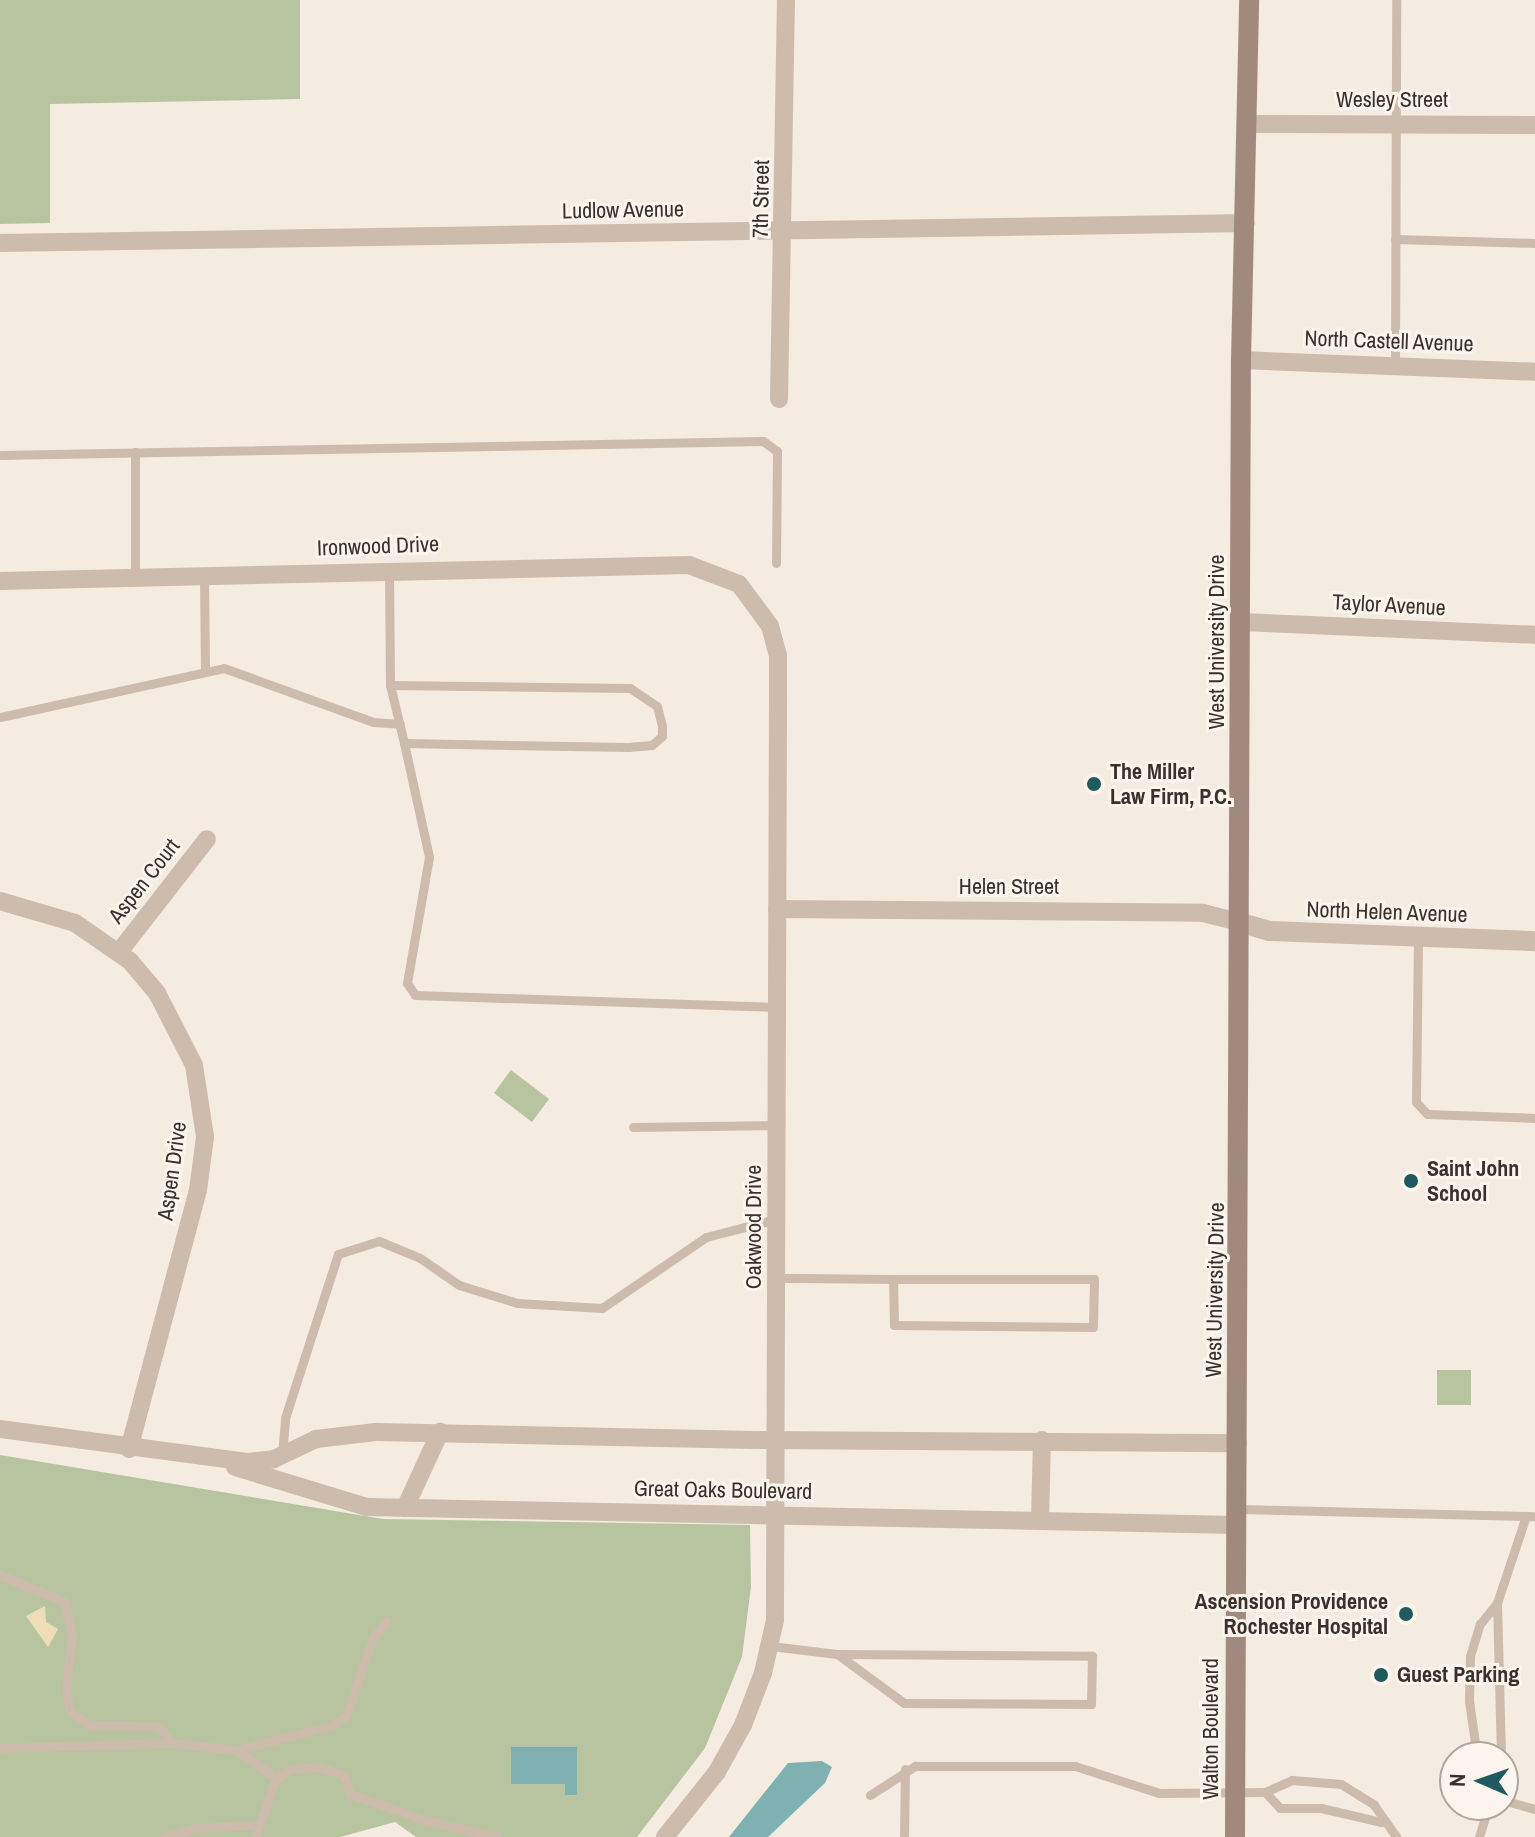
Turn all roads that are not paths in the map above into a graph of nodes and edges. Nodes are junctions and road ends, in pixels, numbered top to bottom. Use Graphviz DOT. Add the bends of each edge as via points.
graph roads {
  1 [pos="786,0"];
  2 [pos="1249,0"];
  3 [pos="1396,0"];
  4 [pos="1248,124"];
  5 [pos="1395,125"];
  6 [pos="1535,125"];
  7 [pos="1246,223"];
  8 [pos="785,232"];
  9 [pos="1395,239"];
  10 [pos="0,243"];
  11 [pos="1535,243"];
  12 [pos="1241,360"];
  13 [pos="1395,364"];
  14 [pos="1535,372"];
  15 [pos="779,399"];
  16 [pos="135,452"];
  17 [pos="0,455"];
  18 [pos="776,563"];
  19 [pos="389,570"];
  20 [pos="204,576"];
  21 [pos="135,578"];
  22 [pos="0,581"];
  23 [pos="748,594"];
  24 [pos="1241,622"];
  25 [pos="1535,635"];
  26 [pos="205,672"];
  27 [pos="390,685"];
  28 [pos="0,717"];
  29 [pos="400,724"];
  30 [pos="404,743"];
  31 [pos="207,839"];
  32 [pos="0,901"];
  33 [pos="777,909"];
  34 [pos="1238,922"];
  35 [pos="1418,937"];
  36 [pos="1535,941"];
  37 [pos="119,952"];
  38 [pos="778,1007"];
  39 [pos="1535,1118"];
  40 [pos="778,1125"];
  41 [pos="633,1127"];
  42 [pos="778,1218"];
  43 [pos="778,1278"];
  44 [pos="893,1279"];
  45 [pos="0,1429"];
  46 [pos="440,1432"];
  47 [pos="1042,1440"];
  48 [pos="777,1441"];
  49 [pos="1238,1443"];
  50 [pos="129,1449"];
  51 [pos="282,1455"];
  52 [pos="217,1461"];
  53 [pos="405,1508"];
  54 [pos="777,1516"];
  55 [pos="1531,1516"];
  56 [pos="1237,1517"];
  57 [pos="1040,1521"];
  58 [pos="0,1575"];
  59 [pos="1497,1603"];
  60 [pos="386,1621"];
  61 [pos="771,1646"];
  62 [pos="837,1654"];
  63 [pos="1475,1741"];
  64 [pos="1501,1741"];
  65 [pos="173,1743"];
  66 [pos="0,1748"];
  67 [pos="237,1750"];
  68 [pos="905,1769"];
  69 [pos="276,1778"];
  70 [pos="1235,1792"];
  71 [pos="1265,1792"];
  72 [pos="870,1795"];
  73 [pos="1381,1822"];
  74 [pos="257,1825"];
  75 [pos="163,1837"];
  76 [pos="255,1837"];
  77 [pos="497,1837"];
  78 [pos="665,1837"];
  79 [pos="904,1837"];
  80 [pos="1235,1837"];
  81 [pos="1396,1837"];
  1 -- 8 [label="street, 7th Street"];
  2 -- 4 [label="main road, West University Drive"];
  3 -- 5 [label="lane"];
  4 -- 5 [label="street, Wesley Street"];
  4 -- 7 [label="main road, West University Drive"];
  5 -- 6 [label="street, Wesley Street"];
  5 -- 9 [label="lane"];
  7 -- 8 [label="street, Ludlow Avenue"];
  7 -- 12 [label="main road, West University Drive"];
  8 -- 10 [label="street, Ludlow Avenue"];
  8 -- 15 [label="street, 7th Street"];
  9 -- 11 [label="lane"];
  9 -- 13 [label="lane"];
  12 -- 13 [label="street, North Castell Avenue"];
  12 -- 24 [label="main road, West University Drive"];
  13 -- 14 [label="street, North Castell Avenue"];
  16 -- 17 [label="lane"];
  16 -- 18 [label="lane" via="763,441 777,451"];
  16 -- 21 [label="lane"];
  19 -- 20 [label="street, Ironwood Drive"];
  19 -- 23 [label="street, Ironwood Drive" via="689,565 726,577"];
  19 -- 27 [label="lane"];
  20 -- 21 [label="street, Ironwood Drive"];
  20 -- 26 [label="lane"];
  21 -- 22 [label="street, Ironwood Drive"];
  23 -- 33 [label="street, Oakwood Drive" via="770,626 778,655"];
  24 -- 25 [label="street, Taylor Avenue"];
  24 -- 34 [label="main road, West University Drive"];
  26 -- 28 [label="lane"];
  26 -- 29 [label="lane" via="224,668 373,722"];
  27 -- 29 [label="lane"];
  27 -- 30 [label="lane" via="630,688 657,706 662,726 662,736 652,745 628,747"];
  29 -- 30 [label="lane"];
  30 -- 38 [label="lane" via="429,857 407,983 415,995"];
  31 -- 37 [label="street, Aspen Court"];
  32 -- 37 [label="street, Aspen Drive" via="75,923"];
  33 -- 34 [label="street, Helen Street" via="1203,913"];
  33 -- 38 [label="street, Oakwood Drive"];
  34 -- 35 [label="street, North Helen Avenue" via="1270,931"];
  34 -- 49 [label="main road, West University Drive"];
  35 -- 36 [label="street, North Helen Avenue"];
  35 -- 39 [label="lane" via="1416,1102 1427,1114"];
  37 -- 50 [label="street, Aspen Drive" via="157,993 180,1032 194,1065 205,1137 192,1214"];
  38 -- 40 [label="street, Oakwood Drive"];
  40 -- 41 [label="lane"];
  40 -- 42 [label="street, Oakwood Drive"];
  42 -- 43 [label="street, Oakwood Drive"];
  42 -- 51 [label="lane" via="706,1237 602,1308 517,1303 459,1285 420,1258 379,1241 338,1254 285,1418"];
  43 -- 44 [label="lane"];
  43 -- 48 [label="street, Oakwood Drive"];
  44 -- 44 [label="lane" via="1094,1279 1093,1327 894,1325"];
  45 -- 50 [label="street, Great Oaks Boulevard"];
  46 -- 48 [label="street, Great Oaks Boulevard"];
  46 -- 51 [label="street, Great Oaks Boulevard" via="344,1434"];
  46 -- 53 [label="street"];
  47 -- 48 [label="street, Great Oaks Boulevard"];
  47 -- 49 [label="street, Great Oaks Boulevard"];
  47 -- 57 [label="street"];
  48 -- 54 [label="street, Oakwood Drive"];
  49 -- 56 [label="main road, West University Drive"];
  50 -- 52 [label="street, Great Oaks Boulevard"];
  51 -- 52 [label="street, Great Oaks Boulevard"];
  52 -- 53 [label="street, Great Oaks Boulevard" via="367,1507"];
  53 -- 54 [label="street, Great Oaks Boulevard"];
  54 -- 57 [label="street, Great Oaks Boulevard"];
  54 -- 61 [label="street, Oakwood Drive"];
  55 -- 56 [label="lane"];
  55 -- 59 [label="lane"];
  56 -- 57 [label="street, Great Oaks Boulevard"];
  56 -- 70 [label="main road, Walton Boulevard"];
  58 -- 65 [label="lane" via="65,1602 72,1634 66,1689 70,1712 90,1725 159,1726"];
  59 -- 63 [label="lane" via="1480,1624 1470,1656"];
  59 -- 64 [label="lane"];
  60 -- 67 [label="lane" via="372,1640 346,1716 333,1725"];
  61 -- 62 [label="lane"];
  61 -- 78 [label="street, Oakwood Drive" via="743,1725 717,1772"];
  62 -- 62 [label="lane" via="1092,1656 1091,1704 904,1703"];
  65 -- 66 [label="lane"];
  65 -- 67 [label="lane"];
  67 -- 69 [label="lane"];
  68 -- 70 [label="lane" via="1075,1766 1149,1792"];
  68 -- 72 [label="lane"];
  68 -- 79 [label="lane"];
  69 -- 74 [label="lane"];
  69 -- 77 [label="lane" via="291,1769 318,1767 344,1775 350,1794 427,1821"];
  70 -- 71 [label="lane"];
  70 -- 80 [label="main road, Walton Boulevard"];
  71 -- 73 [label="lane" via="1280,1808 1321,1808"];
  71 -- 73 [label="lane" via="1292,1780 1341,1784 1374,1805"];
  73 -- 81 [label="lane"];
  74 -- 75 [label="lane" via="197,1828"];
  74 -- 76 [label="lane"];
}
